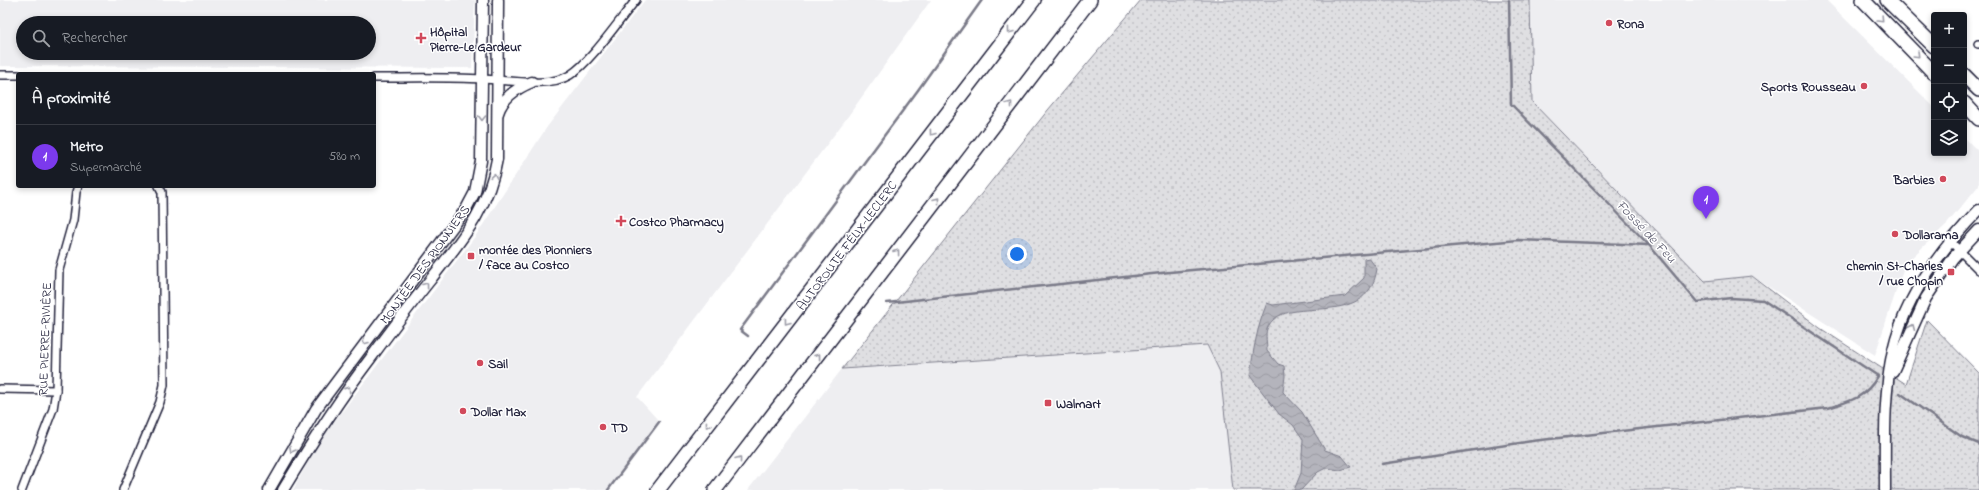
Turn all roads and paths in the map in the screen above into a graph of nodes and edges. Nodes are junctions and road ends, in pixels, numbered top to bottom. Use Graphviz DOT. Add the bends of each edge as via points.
graph roads {
  1 [pos="484,0"];
  2 [pos="498,0"];
  3 [pos="636,0"];
  4 [pos="1034,0"];
  5 [pos="1090,0"];
  6 [pos="1100,0"];
  7 [pos="1863,0"];
  8 [pos="1887,0"];
  9 [pos="1060,40"];
  10 [pos="1931,43"];
  11 [pos="1931,70"];
  12 [pos="0,75"];
  13 [pos="16,75"];
  14 [pos="376,78"];
  15 [pos="1967,78"];
  16 [pos="483,79"];
  17 [pos="497,80"];
  18 [pos="532,82"];
  19 [pos="1979,90"];
  20 [pos="1967,106"];
  21 [pos="497,117"];
  22 [pos="1979,119"];
  23 [pos="77,188"];
  24 [pos="160,188"];
  25 [pos="1979,210"];
  26 [pos="1979,230"];
  27 [pos="1950,241"];
  28 [pos="1960,250"];
  29 [pos="432,256"];
  30 [pos="442,265"];
  31 [pos="1979,270"];
  32 [pos="1889,380"];
  33 [pos="0,389"];
  34 [pos="56,390"];
  35 [pos="22,490"];
  36 [pos="123,490"];
  37 [pos="269,490"];
  38 [pos="283,490"];
  39 [pos="658,490"];
  40 [pos="715,490"];
  41 [pos="1885,490"];
  1 -- 16 [label="street, MONTÉE DES PIONNIERS"];
  2 -- 17 [label="street, MONTÉE DES PIONNIERS"];
  3 -- 18 [label="street" via="582,66 560,79"];
  4 -- 39 [label="highway, AUTOROUTE FÉLIX-LECLERC, one-way"];
  5 -- 9 [label="highway"];
  6 -- 9 [label="highway"];
  7 -- 11 [label="highway, one-way"];
  8 -- 10 [label="highway"];
  40 -- 9 [label="highway, one-way"];
  12 -- 13 [label="street"];
  14 -- 16 [label="street"];
  15 -- 19 [label="highway"];
  16 -- 17 [label="street"];
  16 -- 29 [label="street, MONTÉE DES PIONNIERS, one-way" via="481,160 475,192 466,209"];
  17 -- 18 [label="street"];
  17 -- 21 [label="street, MONTÉE DES PIONNIERS"];
  18 -- 21 [label="street" via="518,88 507,98 501,105"];
  20 -- 22 [label="highway"];
  30 -- 21 [label="street, MONTÉE DES PIONNIERS, one-way" via="488,196 497,158"];
  23 -- 34 [label="street, RUE PIERRE-RIVIÈRE" via="74,220 59,270"];
  24 -- 36 [label="street" via="164,385 160,402"];
  25 -- 27 [label="street"];
  26 -- 28 [label="street"];
  27 -- 28 [label="street"];
  27 -- 32 [label="street" via="1916,291 1895,342"];
  28 -- 31 [label="street"];
  32 -- 28 [label="street, one-way" via="1926,298"];
  29 -- 30 [label="street"];
  29 -- 37 [label="street, MONTÉE DES PIONNIERS, one-way" via="316,409"];
  38 -- 30 [label="street, MONTÉE DES PIONNIERS, one-way" via="348,388"];
  32 -- 41 [label="street" via="1886,407"];
  33 -- 34 [label="street"];
  34 -- 35 [label="street, RUE PIERRE-RIVIÈRE" via="53,409"];
}
